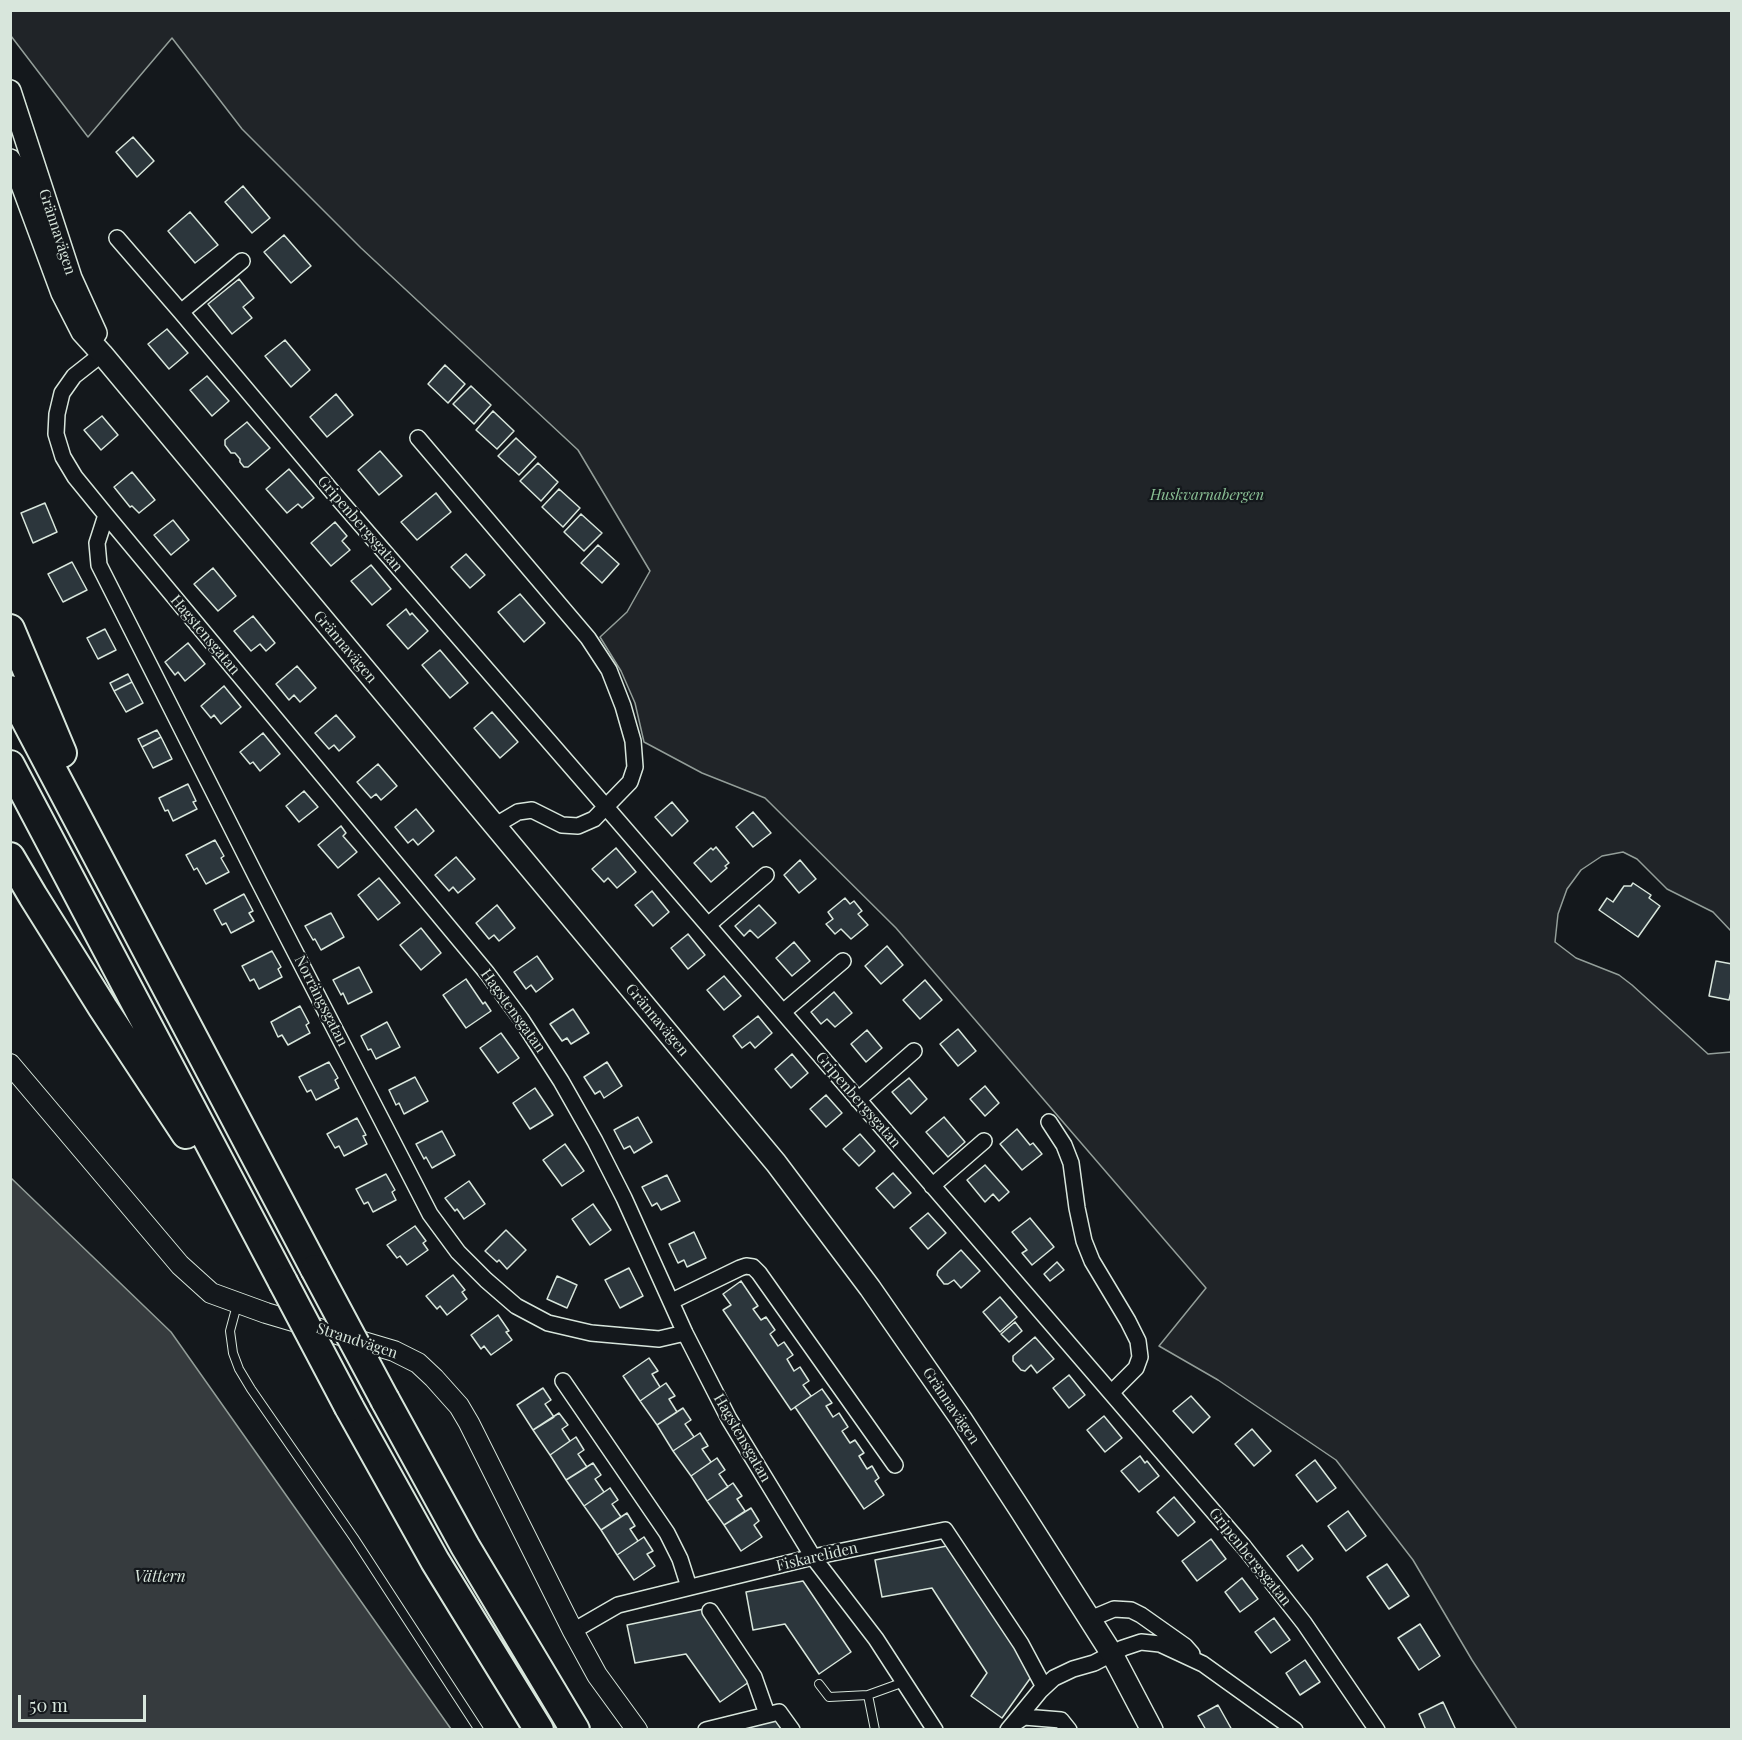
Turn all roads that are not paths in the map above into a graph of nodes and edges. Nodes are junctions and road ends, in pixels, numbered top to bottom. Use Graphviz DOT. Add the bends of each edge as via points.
graph roads {
  1 [pos="13,102"];
  2 [pos="10,160"];
  3 [pos="117,238"];
  4 [pos="242,261"];
  5 [pos="181,312"];
  6 [pos="102,354"];
  7 [pos="418,438"];
  8 [pos="106,515"];
  9 [pos="10,629"];
  10 [pos="10,690"];
  11 [pos="10,765"];
  12 [pos="606,807"];
  13 [pos="496,825"];
  14 [pos="10,857"];
  15 [pos="766,875"];
  16 [pos="132,921"];
  17 [pos="708,925"];
  18 [pos="843,961"];
  19 [pos="783,1012"];
  20 [pos="914,1051"];
  21 [pos="10,1064"];
  22 [pos="858,1100"];
  23 [pos="1049,1122"];
  24 [pos="984,1142"];
  25 [pos="932,1186"];
  26 [pos="283,1282"];
  27 [pos="672,1301"];
  28 [pos="238,1303"];
  29 [pos="686,1333"];
  30 [pos="563,1381"];
  31 [pos="1111,1393"];
  32 [pos="895,1465"];
  33 [pos="813,1557"];
  34 [pos="689,1587"];
  35 [pos="710,1611"];
  36 [pos="1090,1619"];
  37 [pos="573,1631"];
  38 [pos="1112,1654"];
  39 [pos="1203,1664"];
  40 [pos="904,1682"];
  41 [pos="819,1684"];
  42 [pos="1044,1688"];
  43 [pos="868,1695"];
  44 [pos="767,1714"];
  45 [pos="1010,1727"];
  46 [pos="479,1730"];
  47 [pos="539,1730"];
  48 [pos="575,1730"];
  49 [pos="637,1730"];
  50 [pos="706,1730"];
  51 [pos="792,1730"];
  52 [pos="875,1730"];
  53 [pos="935,1730"];
  54 [pos="1069,1730"];
  55 [pos="1152,1730"];
  56 [pos="1295,1730"];
  57 [pos="1377,1730"];
  1 -- 6 [label="main road, Grännavägen" via="71,278"];
  2 -- 6 [label="main road, Grännavägen" via="62,293 82,332"];
  3 -- 5 [label="street, Gripenbergsgatan"];
  4 -- 5 [label="street"];
  5 -- 12 [label="street, Gripenbergsgatan"];
  6 -- 8 [label="street, Hagstensgatan" via="74,376 62,393 56,434 75,477"];
  6 -- 13 [label="main road, Grännavägen"];
  7 -- 12 [label="street" via="558,601 609,670 633,741 635,767 630,782"];
  8 -- 27 [label="street, Hagstensgatan" via="521,1019 595,1141"];
  8 -- 29 [label="street, Norrängsgatan" via="97,543 99,565 430,1214 458,1252 486,1280 516,1306 548,1323 591,1334 659,1339"];
  9 -- 16 [label="highway"];
  10 -- 16 [label="highway"];
  11 -- 26 [label="highway"];
  12 -- 13 [label="street" via="594,819 578,826 562,825 532,810 518,812"];
  12 -- 17 [label="street, Gripenbergsgatan"];
  13 -- 36 [label="main road, Grännavägen" via="776,1163 870,1288 961,1419"];
  14 -- 26 [label="highway" via="97,998"];
  15 -- 17 [label="street"];
  16 -- 48 [label="highway, bridge" via="385,1400 465,1546"];
  17 -- 19 [label="street, Gripenbergsgatan"];
  18 -- 19 [label="street"];
  19 -- 22 [label="street, Gripenbergsgatan"];
  20 -- 22 [label="street"];
  21 -- 28 [label="street, Strandvägen" via="180,1265 211,1293"];
  22 -- 25 [label="street, Gripenbergsgatan"];
  23 -- 31 [label="street" via="1071,1163 1077,1208 1092,1261 1138,1341 1140,1357 1136,1368"];
  24 -- 25 [label="street"];
  25 -- 31 [label="street, Gripenbergsgatan"];
  26 -- 47 [label="highway, bridge" via="435,1561"];
  27 -- 29 [label="street, Hagstensgatan"];
  27 -- 32 [label="street" via="740,1268 753,1267"];
  28 -- 37 [label="street, Strandvägen" via="394,1351 418,1363 434,1377 470,1423"];
  28 -- 46 [label="lane" via="230,1331 239,1369"];
  29 -- 33 [label="street, Hagstensgatan" via="729,1419"];
  30 -- 34 [label="street" via="667,1533"];
  31 -- 57 [label="street, Gripenbergsgatan" via="1304,1623"];
  33 -- 34 [label="street, Fiskareliden"];
  33 -- 40 [label="street, Hagstensgatan"];
  33 -- 42 [label="street, Fiskareliden" via="945,1530 1021,1644"];
  34 -- 37 [label="street, Fiskareliden" via="618,1605"];
  35 -- 44 [label="street" via="754,1677"];
  36 -- 38 [label="main road, Grännavägen"];
  36 -- 39 [label="street" via="1114,1609 1131,1610 1185,1646"];
  37 -- 49 [label="street, Strandvägen" via="597,1675"];
  38 -- 39 [label="street" via="1141,1642 1160,1644"];
  38 -- 42 [label="street" via="1054,1678"];
  38 -- 55 [label="main road, Grännavägen"];
  39 -- 56 [label="street"];
  40 -- 43 [label="lane"];
  40 -- 53 [label="street, Hagstensgatan"];
  41 -- 43 [label="lane" via="829,1697"];
  42 -- 45 [label="street"];
  43 -- 52 [label="lane"];
  44 -- 50 [label="street"];
  44 -- 51 [label="street" via="779,1712"];
  45 -- 54 [label="street" via="1024,1717 1046,1718 1061,1720"];
}
